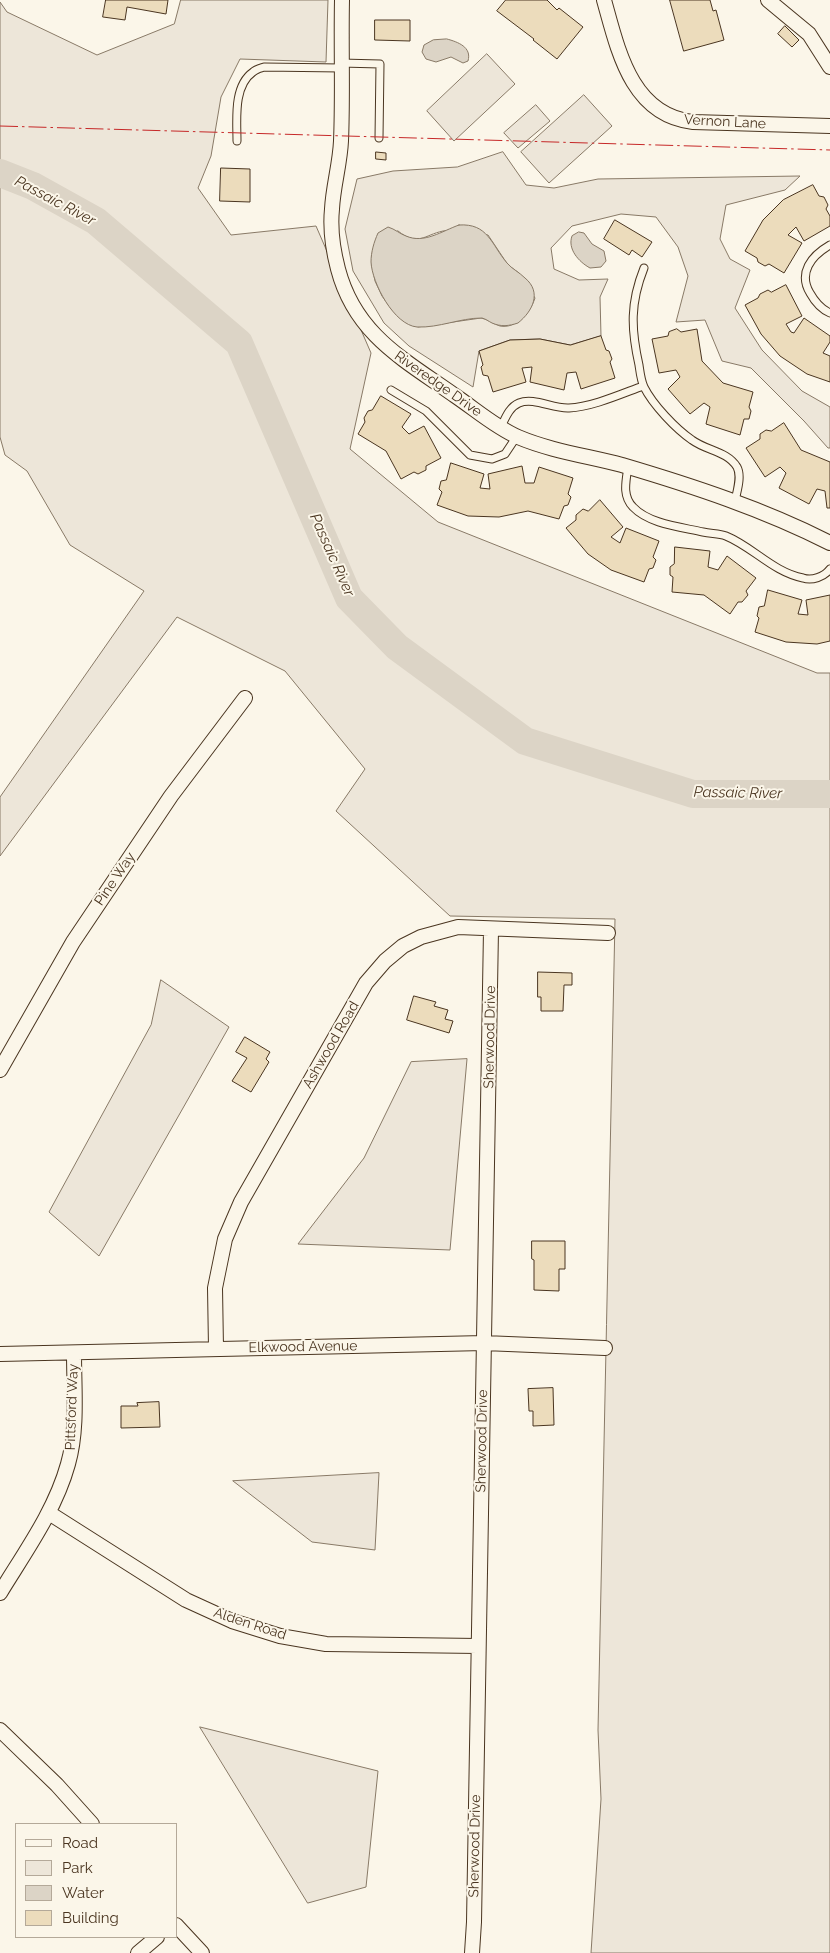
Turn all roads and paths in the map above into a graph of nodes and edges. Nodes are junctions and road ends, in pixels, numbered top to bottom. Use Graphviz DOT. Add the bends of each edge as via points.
graph roads {
  1 [pos="342,0"];
  2 [pos="604,0"];
  3 [pos="768,0"];
  4 [pos="341,66"];
  5 [pos="830,67"];
  6 [pos="830,126"];
  7 [pos="379,138"];
  8 [pos="237,141"];
  9 [pos="830,245"];
  10 [pos="644,268"];
  11 [pos="830,313"];
  12 [pos="643,386"];
  13 [pos="391,390"];
  14 [pos="500,427"];
  15 [pos="517,436"];
  16 [pos="628,467"];
  17 [pos="735,500"];
  18 [pos="830,543"];
  19 [pos="830,570"];
  20 [pos="245,698"];
  21 [pos="492,930"];
  22 [pos="608,933"];
  23 [pos="0,1070"];
  24 [pos="484,1343"];
  25 [pos="216,1348"];
  26 [pos="605,1348"];
  27 [pos="74,1353"];
  28 [pos="0,1354"];
  29 [pos="49,1513"];
  30 [pos="0,1593"];
  31 [pos="478,1646"];
  32 [pos="0,1730"];
  33 [pos="91,1823"];
  34 [pos="178,1927"];
  35 [pos="156,1938"];
  36 [pos="138,1953"];
  37 [pos="202,1953"];
  38 [pos="472,1953"];
  1 -- 4 [label="street, Riveredge Drive"];
  2 -- 6 [label="street, Vernon Lane" via="622,58 635,85 661,113 693,122"];
  3 -- 5 [label="street" via="809,34"];
  4 -- 7 [label="lane" via="380,64"];
  4 -- 8 [label="lane" via="264,66 252,72 238,99"];
  4 -- 14 [label="street, Riveredge Drive" via="341,143 332,234 338,270 350,298 367,326 403,361"];
  9 -- 11 [label="lane" via="812,258 804,273 806,286 815,301"];
  10 -- 12 [label="lane" via="633,305 632,326"];
  12 -- 14 [label="lane" via="586,406 568,408 520,403 511,408"];
  12 -- 17 [label="lane" via="683,433 728,456 738,469"];
  13 -- 15 [label="lane" via="426,411 470,455 492,460 505,454"];
  14 -- 15 [label="street, Riveredge Drive"];
  15 -- 16 [label="street, Riveredge Drive" via="543,446"];
  16 -- 17 [label="street, Riveredge Drive"];
  16 -- 19 [label="lane" via="627,500 645,517 725,536 785,572 804,579 817,578"];
  17 -- 18 [label="street, Riveredge Drive"];
  20 -- 23 [label="street, Pine Way" via="171,796 73,942"];
  21 -- 22 [label="street, Ashwood Road"];
  21 -- 24 [label="street, Sherwood Drive"];
  21 -- 25 [label="street, Ashwood Road" via="458,927 421,937 385,961 366,983 241,1202 224,1240 215,1288"];
  24 -- 25 [label="street, Elkwood Avenue"];
  24 -- 26 [label="street, Elkwood Avenue"];
  24 -- 31 [label="street, Sherwood Drive"];
  25 -- 27 [label="street, Elkwood Avenue"];
  27 -- 28 [label="street, Elkwood Avenue"];
  27 -- 29 [label="street, Pittsford Way" via="74,1413 69,1464"];
  29 -- 30 [label="street, Pittsford Way"];
  29 -- 31 [label="street, Alden Road" via="186,1600 232,1621 280,1636 326,1644"];
  31 -- 38 [label="street, Sherwood Drive"];
  32 -- 33 [label="street"];
  34 -- 37 [label="street"];
  35 -- 36 [label="street"];
}
